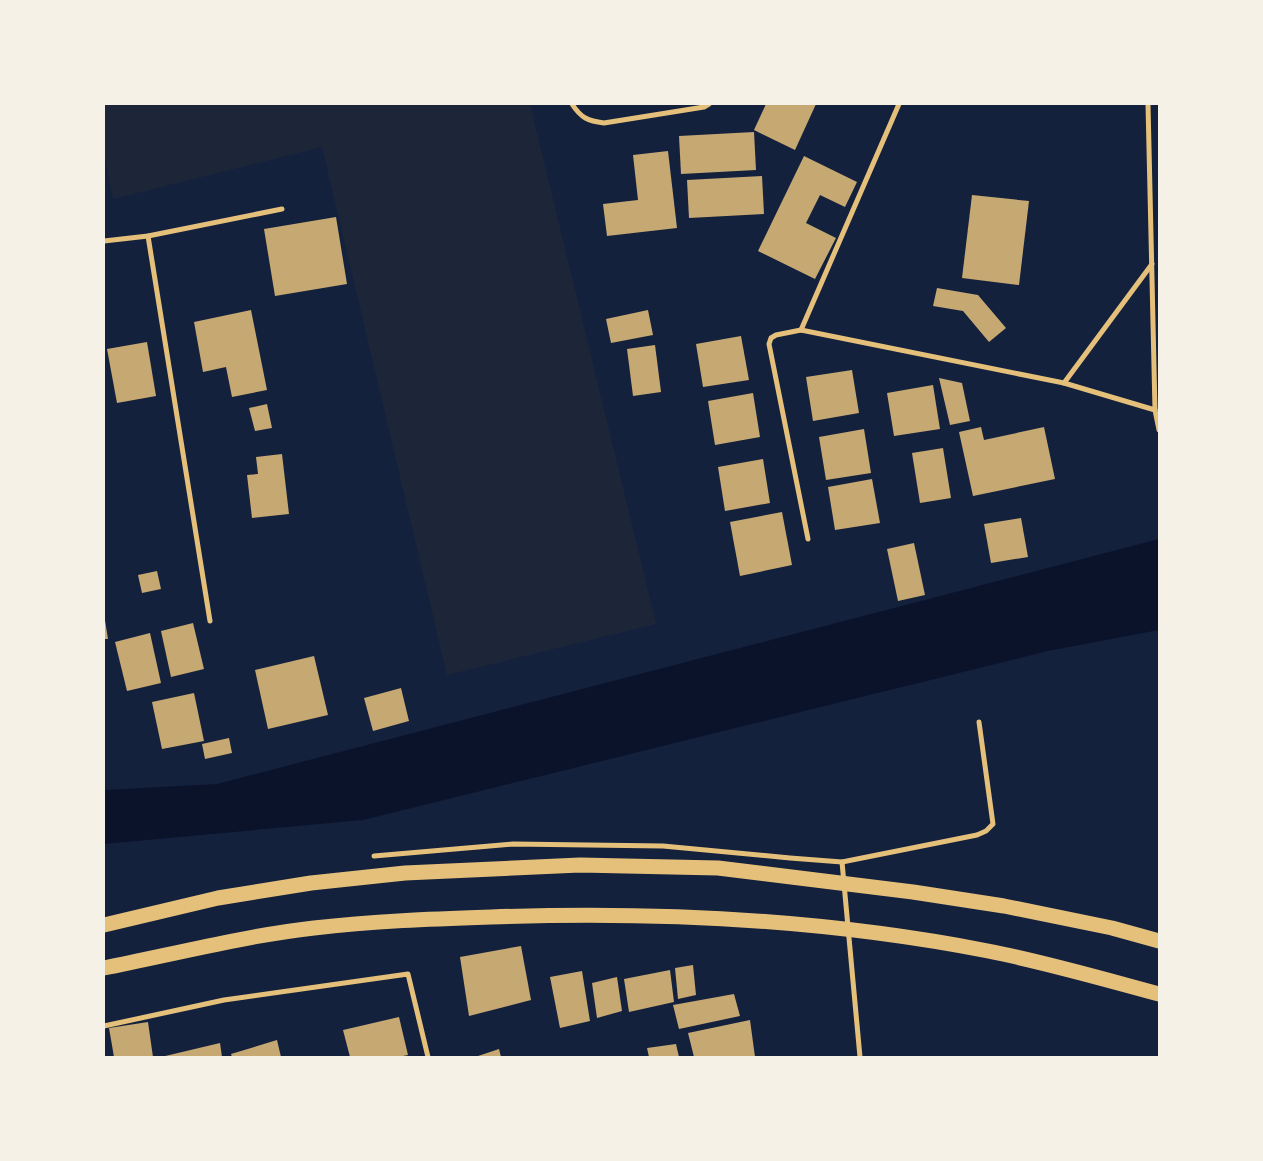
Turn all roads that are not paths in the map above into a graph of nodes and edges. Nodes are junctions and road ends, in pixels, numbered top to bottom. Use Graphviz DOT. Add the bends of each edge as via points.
graph roads {
  1 [pos="572,104"];
  2 [pos="709,104"];
  3 [pos="899,104"];
  4 [pos="1148,104"];
  5 [pos="282,209"];
  6 [pos="148,236"];
  7 [pos="104,242"];
  8 [pos="1152,264"];
  9 [pos="1159,265"];
  10 [pos="801,330"];
  11 [pos="1064,383"];
  12 [pos="1155,410"];
  13 [pos="1159,430"];
  14 [pos="808,539"];
  15 [pos="210,621"];
  16 [pos="979,722"];
  17 [pos="374,856"];
  18 [pos="842,862"];
  19 [pos="104,925"];
  20 [pos="1159,941"];
  21 [pos="104,968"];
  22 [pos="1159,994"];
  23 [pos="104,1026"];
  24 [pos="428,1057"];
  25 [pos="860,1057"];
  1 -- 2 [label="street" via="583,117 604,123"];
  3 -- 10 [label="street"];
  4 -- 8 [label="street"];
  5 -- 6 [label="street"];
  6 -- 7 [label="street"];
  6 -- 15 [label="street"];
  8 -- 9 [label="street"];
  8 -- 11 [label="street"];
  8 -- 12 [label="street"];
  10 -- 11 [label="street"];
  10 -- 14 [label="street" via="776,335 769,344"];
  11 -- 12 [label="street"];
  12 -- 13 [label="street"];
  16 -- 18 [label="street" via="992,824 986,831"];
  17 -- 18 [label="street" via="513,844 550,844 663,846"];
  18 -- 25 [label="street"];
  19 -- 20 [label="highway" via="218,898 311,883 405,873 580,865 718,868 913,892 1004,906"];
  21 -- 22 [label="highway" via="313,928 403,920 573,914 710,917 877,932 971,948"];
  23 -- 24 [label="street" via="224,1000 408,974"];
}
